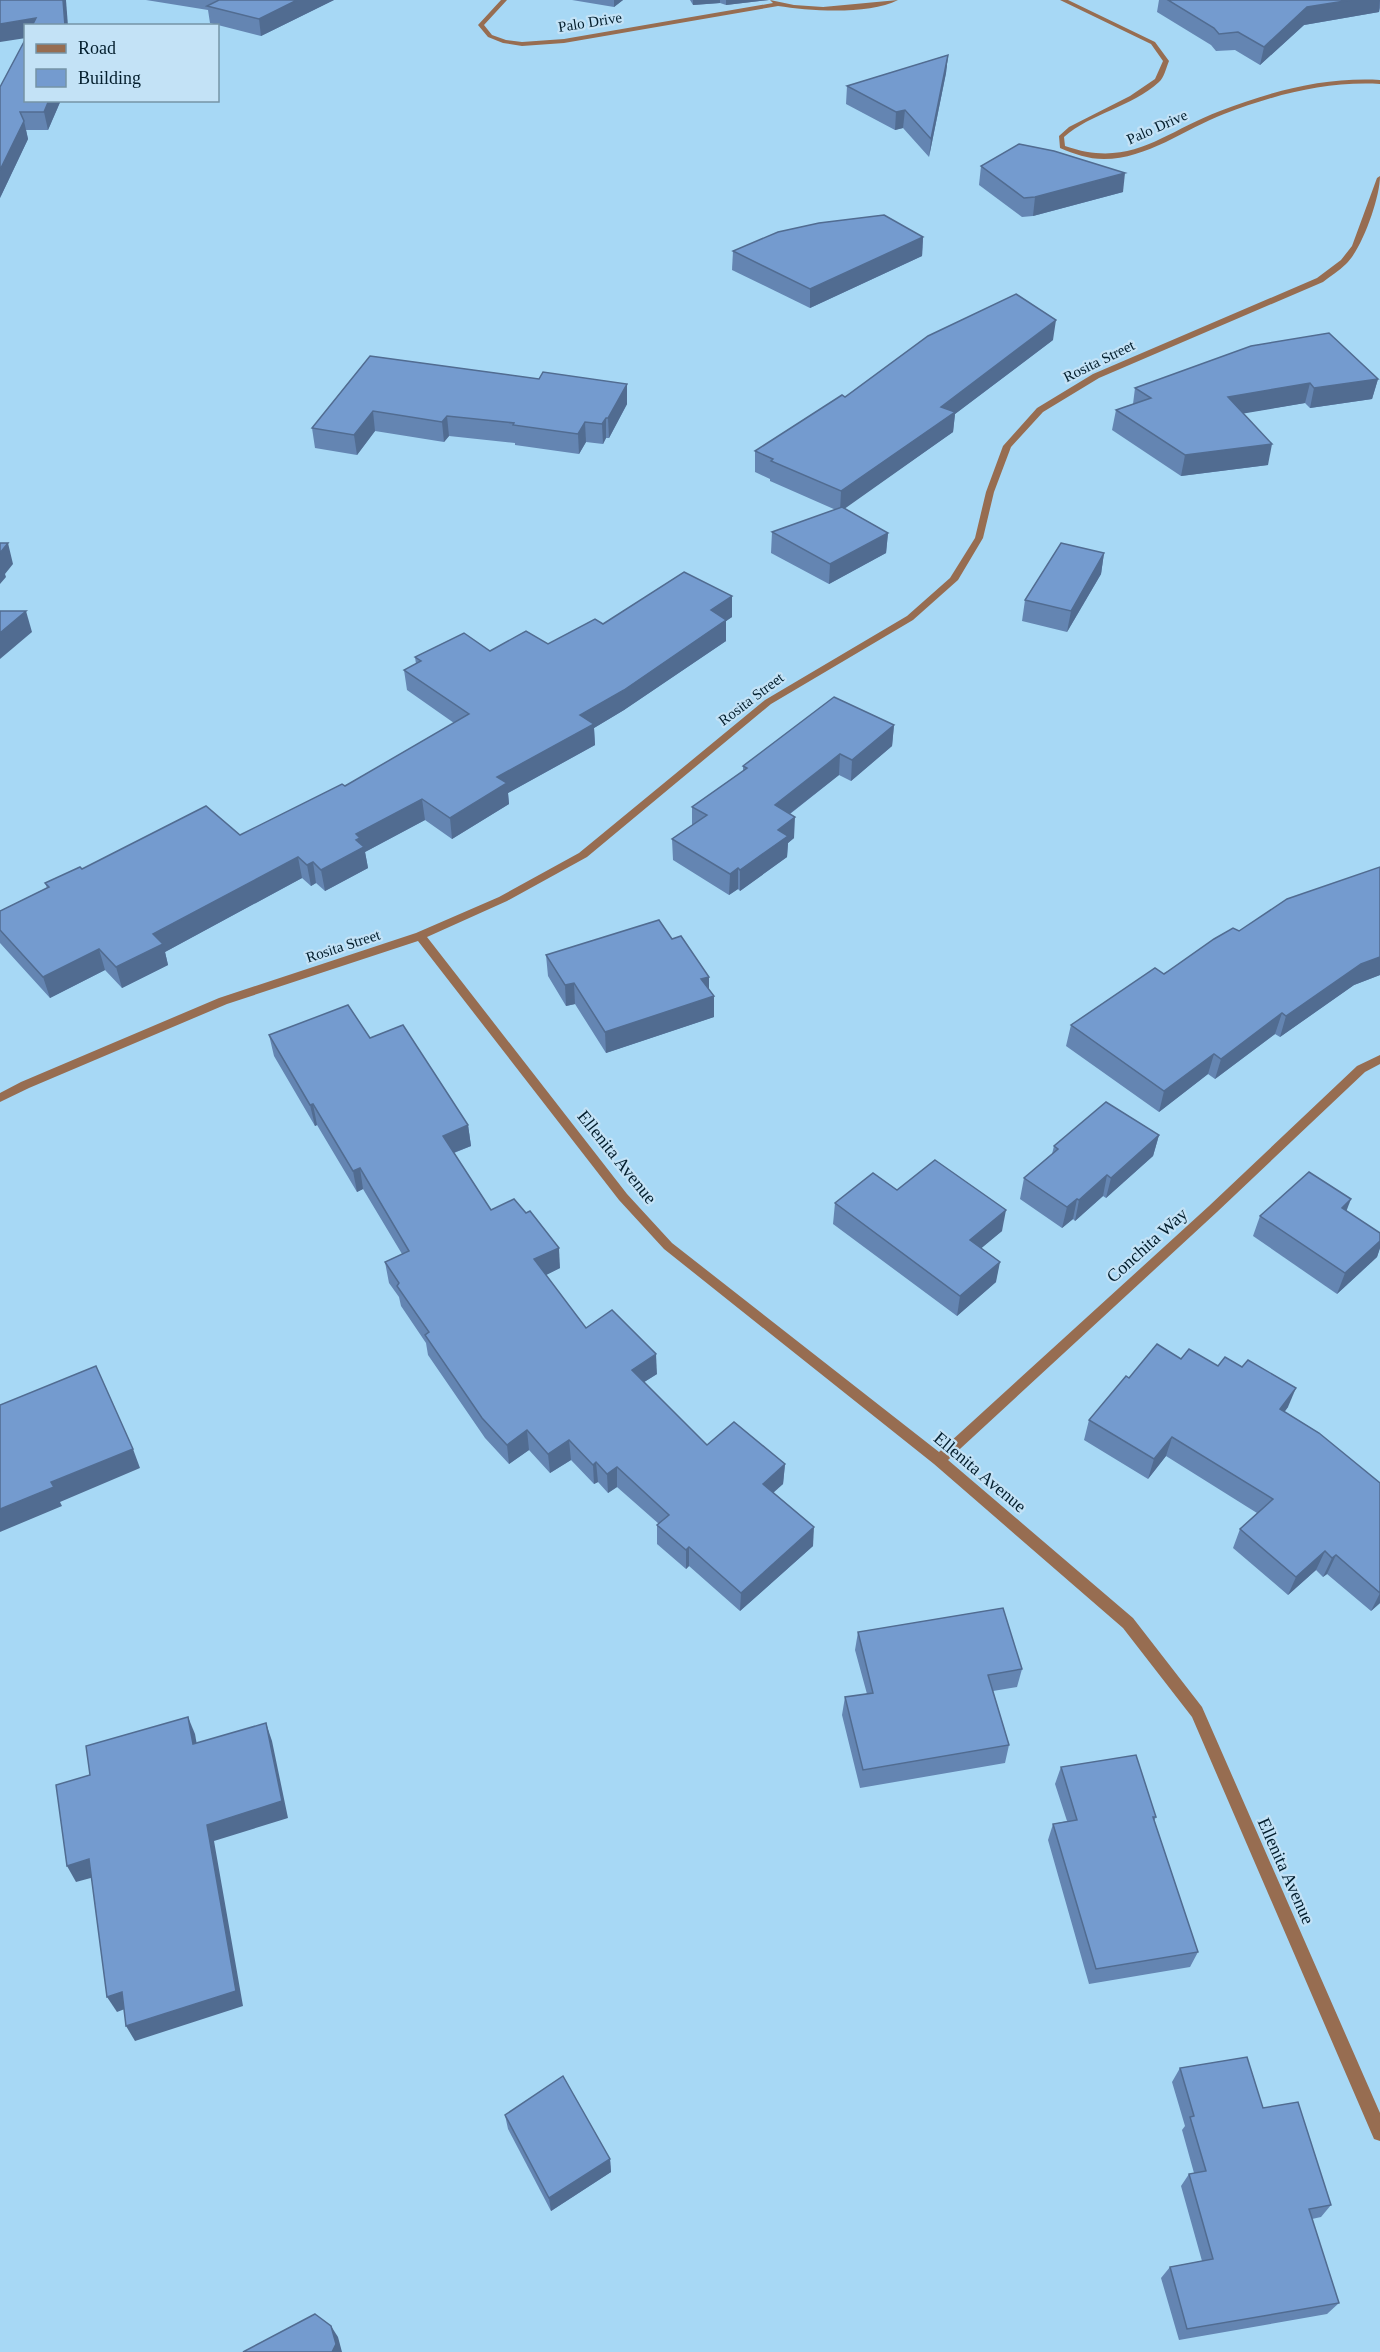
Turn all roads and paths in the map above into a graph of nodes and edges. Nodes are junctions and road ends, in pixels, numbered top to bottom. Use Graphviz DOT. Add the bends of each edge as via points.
graph roads {
  1 [pos="504,0"];
  2 [pos="895,0"];
  3 [pos="1063,0"];
  4 [pos="775,2"];
  5 [pos="1380,82"];
  6 [pos="1380,178"];
  7 [pos="420,936"];
  8 [pos="1380,1059"];
  9 [pos="0,1098"];
  10 [pos="939,1460"];
  11 [pos="1380,2133"];
  1 -- 4 [label="street, Palo Drive" via="481,25 490,36 522,44 564,41"];
  2 -- 4 [label="street, Palo Drive" via="827,11"];
  3 -- 5 [label="street, Palo Drive" via="1153,43 1166,61 1158,80 1132,98 1071,128 1061,138 1062,147 1080,156 1128,156 1220,114 1288,92 1349,81"];
  6 -- 7 [label="street, Rosita Street" via="1356,246 1344,262 1320,280 1096,376 1040,410 1007,446 979,538 959,571 910,618 768,702 583,855 503,899"];
  7 -- 9 [label="street, Rosita Street" via="223,1001"];
  7 -- 10 [label="street, Ellenita Avenue" via="623,1197 668,1246"];
  8 -- 10 [label="street, Conchita Way" via="1361,1069"];
  10 -- 11 [label="street, Ellenita Avenue" via="1128,1623 1197,1712"];
}
